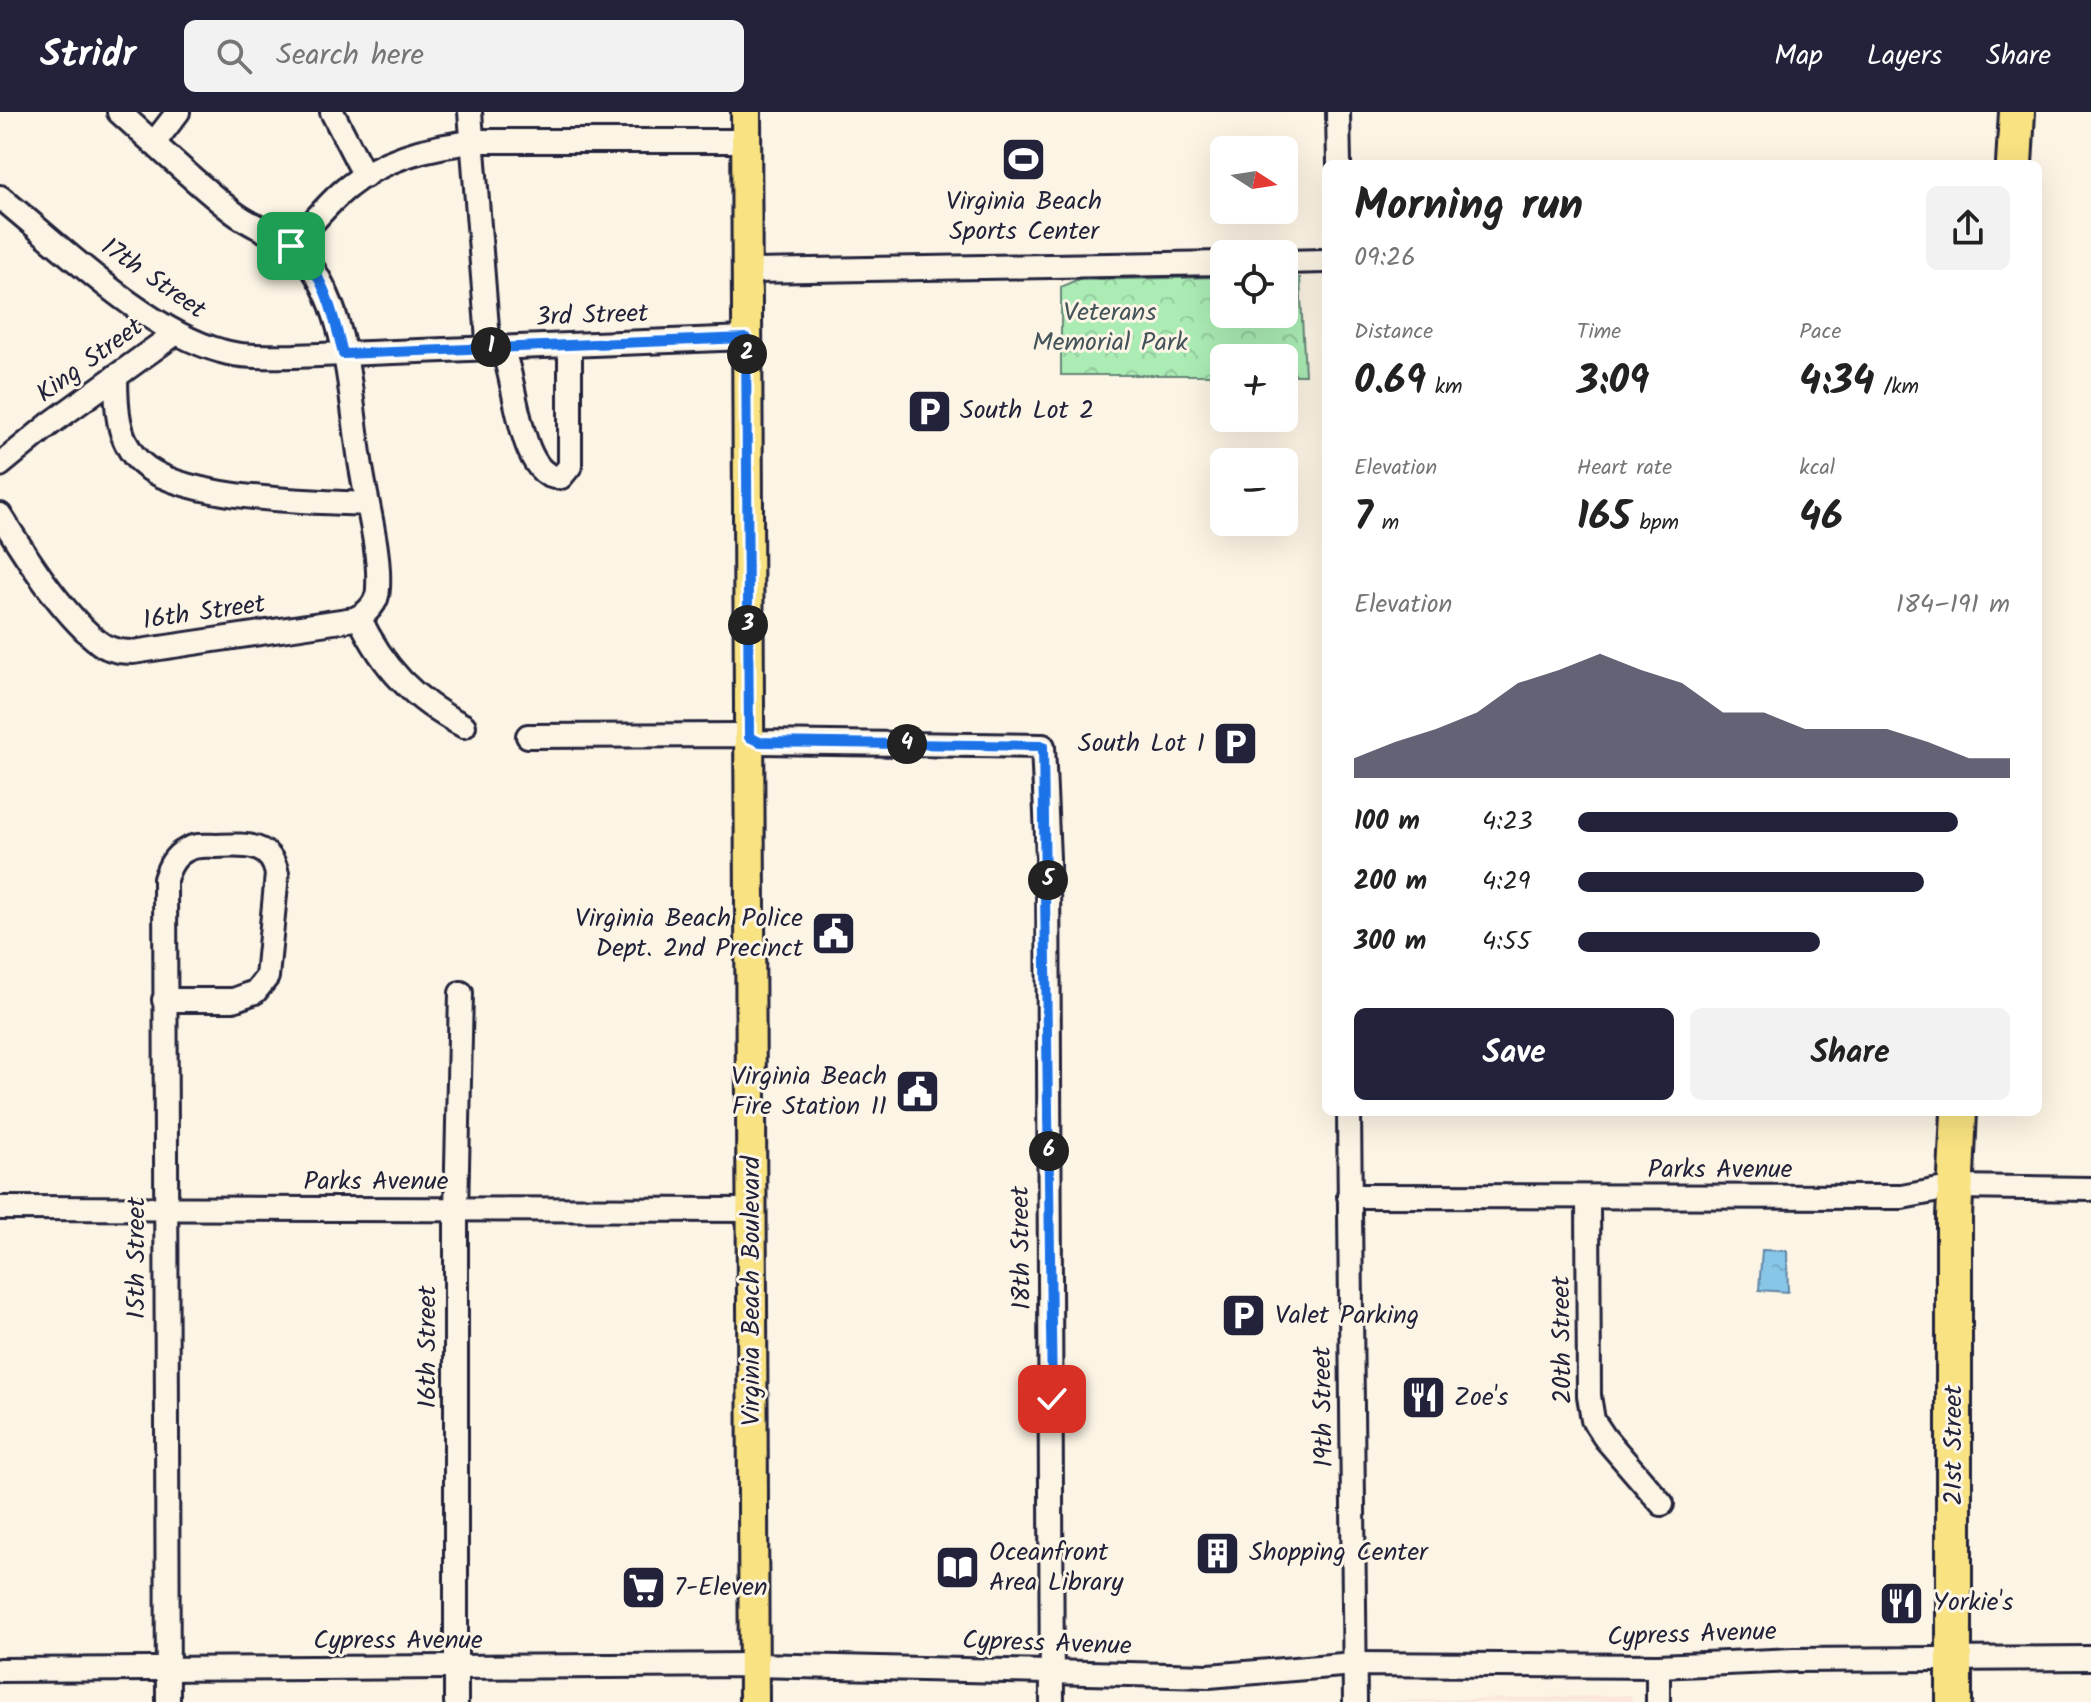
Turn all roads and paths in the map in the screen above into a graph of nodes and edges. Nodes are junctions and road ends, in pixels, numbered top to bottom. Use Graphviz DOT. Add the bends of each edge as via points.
graph roads {
  1 [pos="119,112"];
  2 [pos="178,112"];
  3 [pos="332,112"];
  4 [pos="470,112"];
  5 [pos="746,112"];
  6 [pos="1338,112"];
  7 [pos="2017,112"];
  8 [pos="746,141"];
  9 [pos="472,142"];
  10 [pos="154,143"];
  11 [pos="1339,160"];
  12 [pos="2014,160"];
  13 [pos="365,176"];
  14 [pos="0,197"];
  15 [pos="291,246"];
  16 [pos="1322,261"];
  17 [pos="1298,262"];
  18 [pos="1210,263"];
  19 [pos="746,271"];
  20 [pos="176,333"];
  21 [pos="746,338"];
  22 [pos="570,345"];
  23 [pos="493,347"];
  24 [pos="343,354"];
  25 [pos="116,376"];
  26 [pos="0,465"];
  27 [pos="367,504"];
  28 [pos="0,515"];
  29 [pos="359,617"];
  30 [pos="464,726"];
  31 [pos="528,736"];
  32 [pos="749,737"];
  33 [pos="461,993"];
  34 [pos="164,1000"];
  35 [pos="1349,1116"];
  36 [pos="1959,1116"];
  37 [pos="1955,1187"];
  38 [pos="2091,1189"];
  39 [pos="1349,1196"];
  40 [pos="1588,1198"];
  41 [pos="0,1208"];
  42 [pos="164,1210"];
  43 [pos="456,1210"];
  44 [pos="751,1210"];
  45 [pos="1662,1504"];
  46 [pos="2091,1658"];
  47 [pos="1954,1660"];
  48 [pos="1354,1664"];
  49 [pos="754,1665"];
  50 [pos="1658,1666"];
  51 [pos="456,1669"];
  52 [pos="0,1670"];
  53 [pos="167,1670"];
  54 [pos="1052,1671"];
  55 [pos="168,1702"];
  56 [pos="456,1702"];
  57 [pos="754,1702"];
  58 [pos="1052,1702"];
  59 [pos="1355,1702"];
  60 [pos="1658,1702"];
  61 [pos="1954,1702"];
  1 -- 10 [label="street"];
  2 -- 10 [label="street"];
  3 -- 13 [label="street"];
  4 -- 9 [label="street"];
  5 -- 8 [label="main road, Virginia Beach Boulevard"];
  6 -- 11 [label="street"];
  7 -- 12 [label="highway"];
  8 -- 9 [label="street"];
  8 -- 19 [label="main road, Virginia Beach Boulevard"];
  9 -- 13 [label="street" via="411,154"];
  9 -- 23 [label="street" via="488,340"];
  10 -- 15 [label="street" via="233,212"];
  13 -- 15 [label="street" via="347,187"];
  14 -- 20 [label="street, 17th Street"];
  15 -- 24 [label="street" via="309,263 322,288"];
  16 -- 17 [label="street"];
  18 -- 19 [label="street"];
  19 -- 21 [label="main road, Virginia Beach Boulevard"];
  20 -- 24 [label="street, 17th Street" via="212,349 250,356"];
  20 -- 25 [label="street, King Street"];
  21 -- 22 [label="street, 3rd Street"];
  21 -- 32 [label="main road, Virginia Beach Boulevard"];
  22 -- 23 [label="street, 3rd Street"];
  22 -- 23 [label="street" via="570,466 551,479 542,474 519,422 505,356"];
  23 -- 24 [label="street, 3rd Street"];
  24 -- 27 [label="street"];
  25 -- 26 [label="street, King Street"];
  25 -- 27 [label="street" via="123,434 140,463 156,474 173,482 263,498"];
  27 -- 29 [label="street" via="378,587 369,610"];
  28 -- 29 [label="street, 16th Street" via="64,606 112,650 133,652"];
  29 -- 30 [label="street" via="397,679 417,698"];
  31 -- 32 [label="street"];
  32 -- 44 [label="main road, Virginia Beach Boulevard"];
  32 -- 54 [label="street, 18th Street" via="760,742 1043,746"];
  33 -- 43 [label="street, 16th Street"];
  34 -- 34 [label="street, 15th Street" via="233,1000 255,992 267,977 277,874 272,858 253,845 196,846 177,856 165,879"];
  34 -- 42 [label="street, 15th Street"];
  35 -- 39 [label="street, 19th Street"];
  36 -- 37 [label="highway, 21st Street"];
  37 -- 38 [label="street, Parks Avenue"];
  37 -- 40 [label="street, Parks Avenue" via="1902,1197"];
  37 -- 47 [label="highway, 21st Street"];
  39 -- 40 [label="street, Parks Avenue"];
  39 -- 48 [label="street, 19th Street"];
  40 -- 45 [label="street, 20th Street" via="1593,1420"];
  41 -- 42 [label="street, Parks Avenue"];
  42 -- 43 [label="street, Parks Avenue"];
  42 -- 53 [label="street, 15th Street"];
  43 -- 44 [label="street, Parks Avenue"];
  43 -- 51 [label="street, 16th Street"];
  44 -- 49 [label="main road, Virginia Beach Boulevard"];
  46 -- 47 [label="street, Cypress Avenue"];
  47 -- 50 [label="street, Cypress Avenue"];
  47 -- 61 [label="highway, 21st Street"];
  48 -- 50 [label="street, Cypress Avenue"];
  48 -- 54 [label="street, Cypress Avenue" via="1209,1676"];
  48 -- 59 [label="street, 19th Street"];
  49 -- 51 [label="street, Cypress Avenue"];
  49 -- 54 [label="street, Cypress Avenue"];
  49 -- 57 [label="main road, Virginia Beach Boulevard"];
  50 -- 60 [label="street"];
  51 -- 53 [label="street, Cypress Avenue"];
  51 -- 56 [label="street, 16th Street"];
  52 -- 53 [label="street, Cypress Avenue"];
  53 -- 55 [label="street, 15th Street"];
  54 -- 58 [label="street, 18th Street"];
}
